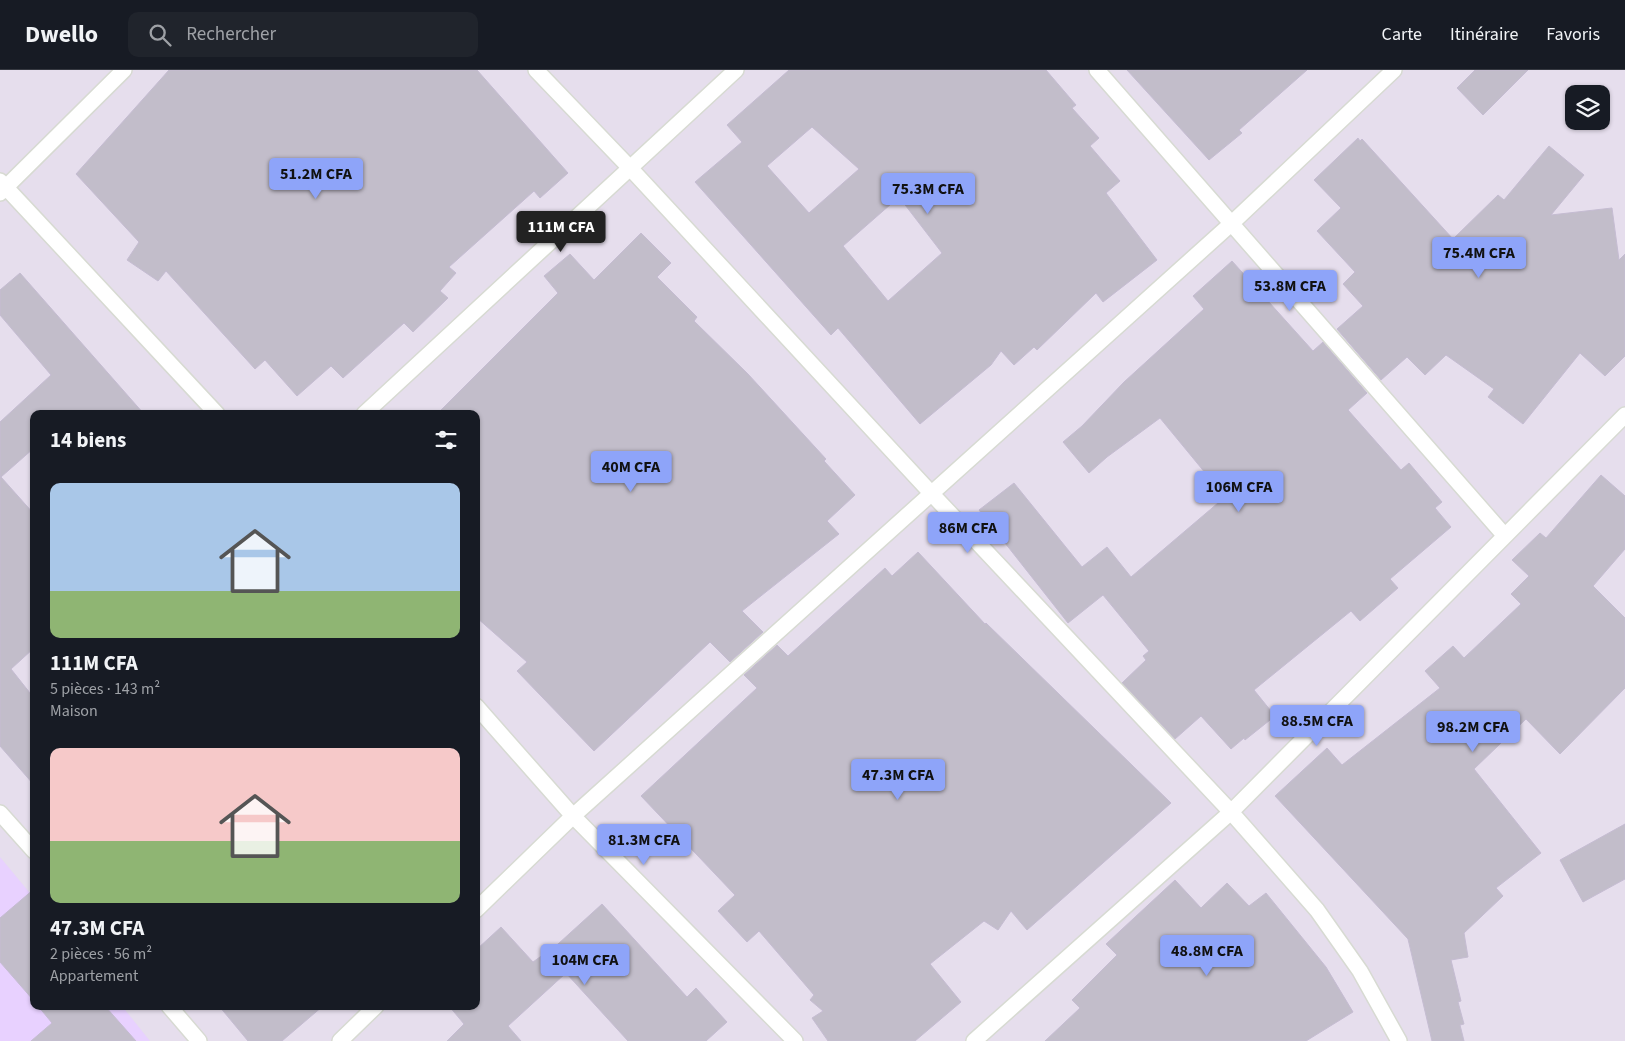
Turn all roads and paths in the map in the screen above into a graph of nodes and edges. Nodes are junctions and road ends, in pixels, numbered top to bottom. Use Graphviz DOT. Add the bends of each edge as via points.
graph roads {
  1 [pos="124,70"];
  2 [pos="536,70"];
  3 [pos="736,70"];
  4 [pos="1097,70"];
  5 [pos="1394,70"];
  6 [pos="631,169"];
  7 [pos="2,187"];
  8 [pos="1232,223"];
  9 [pos="213,410"];
  10 [pos="368,410"];
  11 [pos="1625,415"];
  12 [pos="931,493"];
  13 [pos="1505,536"];
  14 [pos="480,711"];
  15 [pos="1231,812"];
  16 [pos="0,813"];
  17 [pos="573,816"];
  18 [pos="30,847"];
  19 [pos="480,906"];
  20 [pos="172,1010"];
  21 [pos="372,1010"];
  22 [pos="199,1041"];
  23 [pos="340,1041"];
  24 [pos="795,1041"];
  25 [pos="974,1041"];
  26 [pos="1399,1041"];
  1 -- 7 [label="street"];
  2 -- 6 [label="street"];
  3 -- 6 [label="street"];
  4 -- 8 [label="street"];
  5 -- 8 [label="street"];
  6 -- 10 [label="street"];
  6 -- 12 [label="street"];
  7 -- 9 [label="street"];
  8 -- 12 [label="street"];
  8 -- 13 [label="street"];
  11 -- 13 [label="street"];
  12 -- 15 [label="street"];
  12 -- 17 [label="street"];
  13 -- 15 [label="street"];
  14 -- 17 [label="street"];
  15 -- 25 [label="street"];
  15 -- 26 [label="street" via="1317,910 1360,971"];
  16 -- 18 [label="street"];
  17 -- 19 [label="street"];
  17 -- 24 [label="street"];
  20 -- 22 [label="street"];
  21 -- 23 [label="street"];
}
